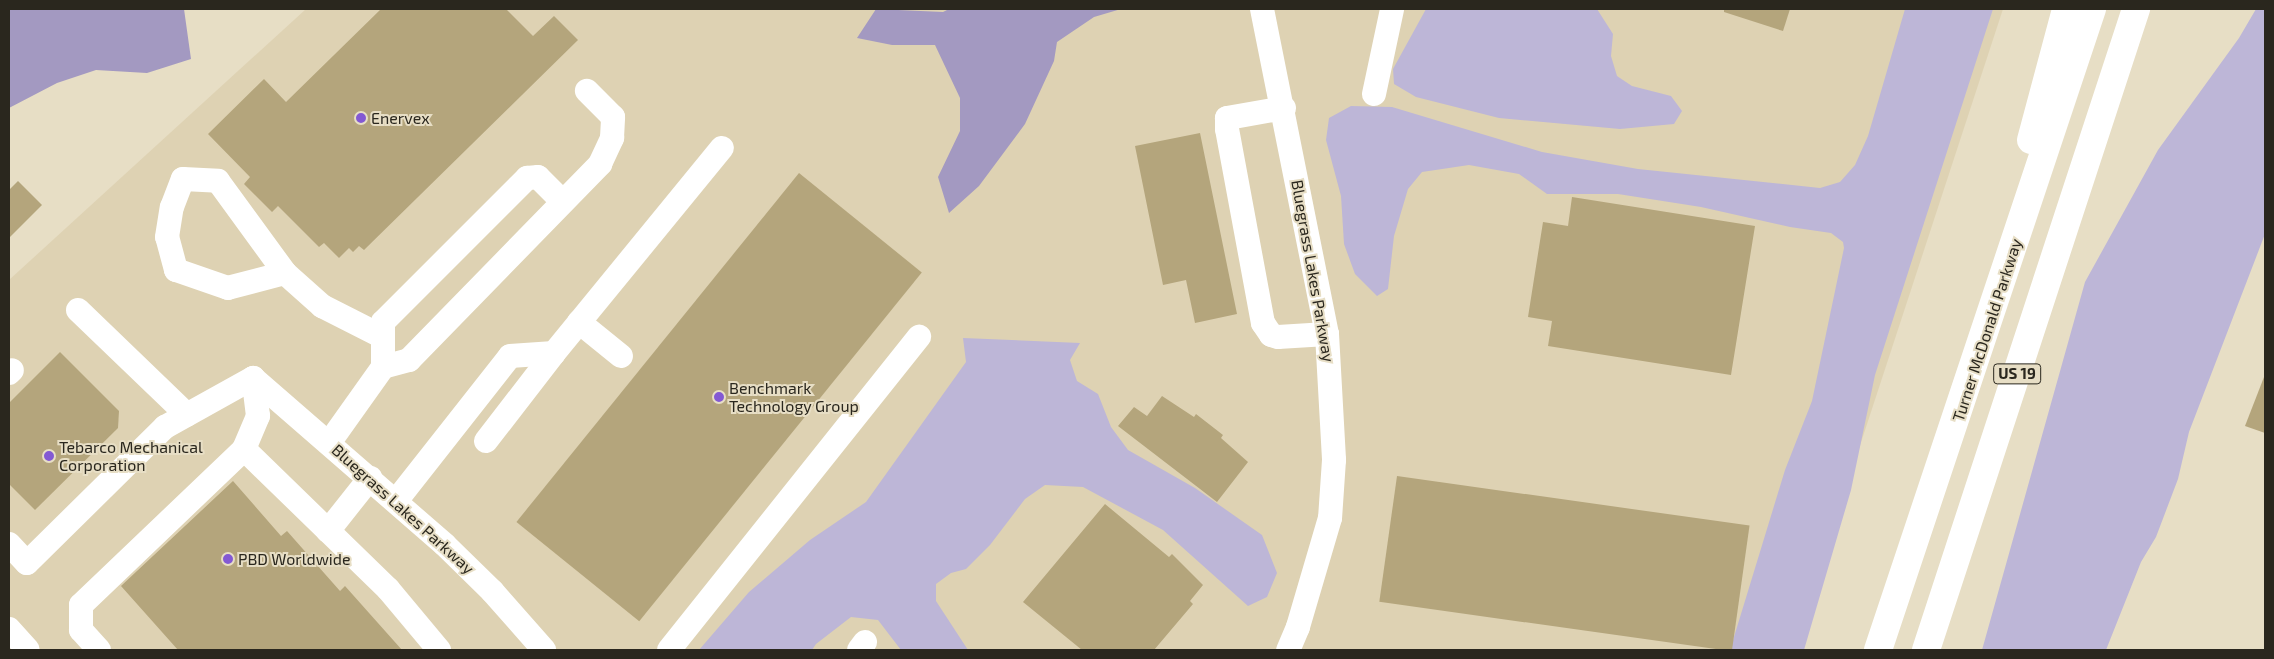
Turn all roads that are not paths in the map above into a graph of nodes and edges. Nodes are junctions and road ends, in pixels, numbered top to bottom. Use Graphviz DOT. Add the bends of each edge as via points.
graph roads {
  1 [pos="1262,9"];
  2 [pos="1392,9"];
  3 [pos="2066,9"];
  4 [pos="2092,9"];
  5 [pos="2136,9"];
  6 [pos="2146,9"];
  7 [pos="587,91"];
  8 [pos="1374,94"];
  9 [pos="2108,97"];
  10 [pos="1284,108"];
  11 [pos="722,148"];
  12 [pos="563,202"];
  13 [pos="285,273"];
  14 [pos="78,310"];
  15 [pos="579,322"];
  16 [pos="1327,334"];
  17 [pos="383,337"];
  18 [pos="919,337"];
  19 [pos="554,353"];
  20 [pos="621,356"];
  21 [pos="383,367"];
  22 [pos="253,378"];
  23 [pos="188,415"];
  24 [pos="486,441"];
  25 [pos="329,443"];
  26 [pos="244,449"];
  27 [pos="370,478"];
  28 [pos="1938,479"];
  29 [pos="396,501"];
  30 [pos="328,531"];
  31 [pos="9,544"];
  32 [pos="99,650"];
  33 [pos="439,650"];
  34 [pos="544,650"];
  35 [pos="669,650"];
  36 [pos="1288,650"];
  37 [pos="1878,650"];
  38 [pos="1926,650"];
  1 -- 10 [label="street, Bluegrass Lakes Parkway"];
  2 -- 8 [label="street"];
  3 -- 28 [label="highway"];
  4 -- 28 [label="highway, Turner McDonald Parkway / US 19"];
  5 -- 9 [label="highway, US 19"];
  6 -- 9 [label="highway"];
  7 -- 12 [label="street" via="613,117 612,138 600,164"];
  9 -- 38 [label="highway, US 19"];
  10 -- 16 [label="street, Bluegrass Lakes Parkway"];
  10 -- 16 [label="street" via="1227,118 1226,130 1267,330 1278,337"];
  11 -- 15 [label="street"];
  12 -- 17 [label="street" via="538,177 527,178 383,322"];
  12 -- 21 [label="street" via="409,360"];
  13 -- 13 [label="street" via="218,180 183,179 172,207 167,237 176,270 228,288"];
  13 -- 17 [label="street" via="322,306"];
  14 -- 23 [label="street"];
  15 -- 19 [label="street"];
  15 -- 20 [label="street"];
  16 -- 36 [label="street, Bluegrass Lakes Parkway" via="1334,460 1330,518 1298,627"];
  17 -- 21 [label="street"];
  18 -- 35 [label="street"];
  19 -- 24 [label="street"];
  19 -- 29 [label="street" via="510,356"];
  21 -- 25 [label="street"];
  22 -- 23 [label="street"];
  22 -- 25 [label="street, Bluegrass Lakes Parkway"];
  22 -- 26 [label="street" via="258,416"];
  23 -- 31 [label="street" via="165,428 27,564"];
  25 -- 27 [label="street, Bluegrass Lakes Parkway"];
  26 -- 30 [label="street"];
  26 -- 32 [label="street" via="81,605 81,630"];
  27 -- 29 [label="street, Bluegrass Lakes Parkway"];
  27 -- 30 [label="street"];
  28 -- 37 [label="highway, Turner McDonald Parkway / US 19"];
  29 -- 34 [label="street, Bluegrass Lakes Parkway" via="492,591"];
  30 -- 33 [label="street" via="388,589"];
}
